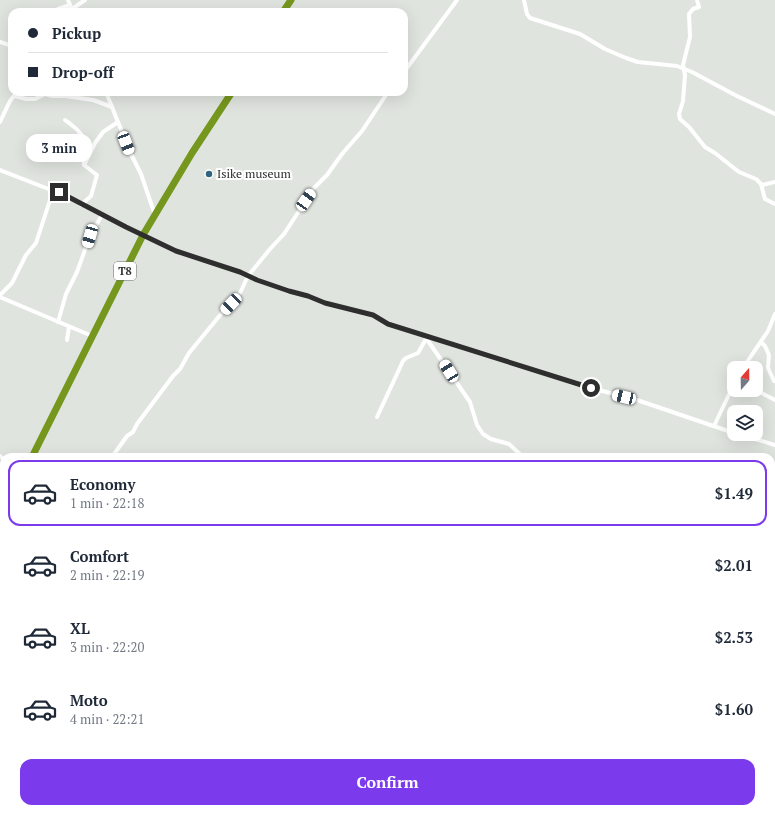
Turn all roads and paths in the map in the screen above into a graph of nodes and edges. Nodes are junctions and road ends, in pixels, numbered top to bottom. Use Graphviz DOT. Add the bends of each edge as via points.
graph roads {
  1 [pos="84,0"];
  2 [pos="296,0"];
  3 [pos="457,0"];
  4 [pos="524,0"];
  5 [pos="697,0"];
  6 [pos="73,8"];
  7 [pos="287,8"];
  8 [pos="408,67"];
  9 [pos="683,69"];
  10 [pos="14,96"];
  11 [pos="20,96"];
  12 [pos="41,96"];
  13 [pos="51,96"];
  14 [pos="65,96"];
  15 [pos="65,96"];
  16 [pos="108,96"];
  17 [pos="229,96"];
  18 [pos="385,96"];
  19 [pos="112,107"];
  20 [pos="775,114"];
  21 [pos="65,120"];
  22 [pos="0,122"];
  23 [pos="118,122"];
  24 [pos="84,165"];
  25 [pos="0,170"];
  26 [pos="775,182"];
  27 [pos="762,185"];
  28 [pos="54,191"];
  29 [pos="775,204"];
  30 [pos="81,205"];
  31 [pos="102,215"];
  32 [pos="155,215"];
  33 [pos="143,235"];
  34 [pos="248,276"];
  35 [pos="0,296"];
  36 [pos="775,314"];
  37 [pos="58,322"];
  38 [pos="70,327"];
  39 [pos="423,335"];
  40 [pos="92,336"];
  41 [pos="426,339"];
  42 [pos="67,340"];
  43 [pos="761,342"];
  44 [pos="748,361"];
  45 [pos="774,381"];
  46 [pos="763,394"];
  47 [pos="728,397"];
  48 [pos="775,400"];
  49 [pos="377,417"];
  50 [pos="714,426"];
  51 [pos="727,430"];
  52 [pos="762,441"];
  53 [pos="775,445"];
  54 [pos="34,453"];
  55 [pos="115,453"];
  56 [pos="519,453"];
  1 -- 6 [label="street"];
  2 -- 7 [label="street"];
  3 -- 8 [label="street"];
  4 -- 9 [label="street" via="530,18 580,34 626,58"];
  5 -- 9 [label="street" via="699,7 689,13 689,41"];
  9 -- 20 [label="street"];
  9 -- 27 [label="street" via="683,101 679,114 681,120 690,127 705,147"];
  10 -- 22 [label="street"];
  11 -- 12 [label="street" via="26,99"];
  13 -- 14 [label="street"];
  15 -- 19 [label="street" via="93,100"];
  16 -- 19 [label="street"];
  17 -- 32 [label="highway, T8"];
  18 -- 34 [label="street" via="362,131 314,188 284,234"];
  19 -- 23 [label="street"];
  21 -- 24 [label="street" via="79,131 84,140"];
  23 -- 24 [label="street" via="103,132"];
  23 -- 32 [label="street" via="141,174"];
  24 -- 30 [label="street" via="97,176 91,196"];
  25 -- 28 [label="street"];
  26 -- 27 [label="street"];
  27 -- 29 [label="street" via="765,199"];
  28 -- 30 [label="street"];
  28 -- 35 [label="street" via="36,243 26,255 12,283"];
  30 -- 31 [label="street"];
  31 -- 33 [label="street"];
  31 -- 37 [label="street" via="90,236 66,294"];
  32 -- 33 [label="highway, T8"];
  33 -- 34 [label="street" via="176,251"];
  33 -- 40 [label="highway, T8"];
  34 -- 39 [label="street" via="325,303 373,315 388,324"];
  34 -- 55 [label="street" via="240,293 189,354"];
  35 -- 37 [label="street"];
  36 -- 43 [label="street"];
  37 -- 38 [label="street"];
  38 -- 40 [label="street"];
  38 -- 42 [label="street"];
  39 -- 41 [label="street"];
  39 -- 50 [label="street"];
  40 -- 54 [label="highway, T8"];
  41 -- 49 [label="street" via="418,353 403,361"];
  41 -- 56 [label="street" via="470,402 482,434 509,444"];
  43 -- 44 [label="street"];
  43 -- 45 [label="street" via="769,355 768,368"];
  46 -- 48 [label="street"];
  47 -- 50 [label="street"];
  50 -- 51 [label="street"];
  52 -- 53 [label="street"];
}
